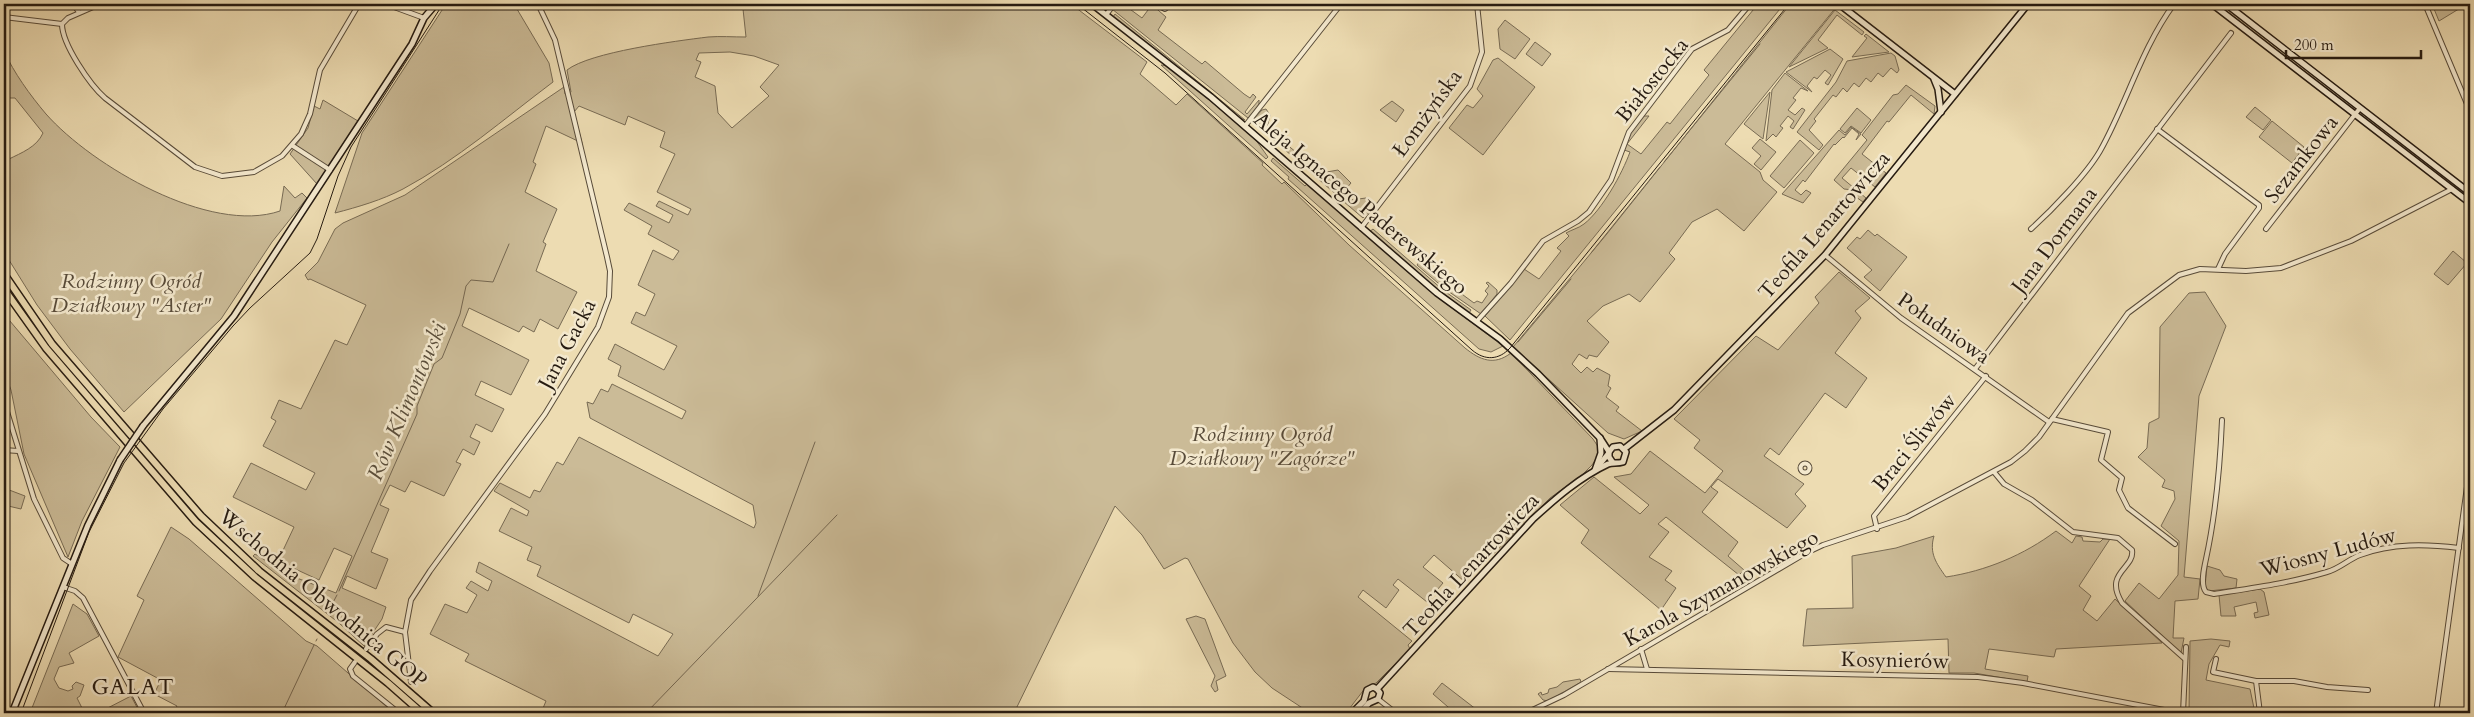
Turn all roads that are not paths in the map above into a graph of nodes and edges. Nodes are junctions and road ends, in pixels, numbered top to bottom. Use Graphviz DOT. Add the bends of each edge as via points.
graph roads {
  1 [pos="73,4"];
  2 [pos="100,4"];
  3 [pos="359,4"];
  4 [pos="386,4"];
  5 [pos="436,4"];
  6 [pos="538,4"];
  7 [pos="1092,4"];
  8 [pos="1114,4"];
  9 [pos="1155,4"];
  10 [pos="1172,4"];
  11 [pos="1341,4"];
  12 [pos="1477,4"];
  13 [pos="1750,4"];
  14 [pos="1839,4"];
  15 [pos="2028,4"];
  16 [pos="2174,4"];
  17 [pos="2212,4"];
  18 [pos="2226,4"];
  19 [pos="2425,4"];
  20 [pos="79,12"];
  21 [pos="1106,15"];
  22 [pos="4,17"];
  23 [pos="424,18"];
  24 [pos="62,24"];
  25 [pos="2231,34"];
  26 [pos="1931,75"];
  27 [pos="1955,94"];
  28 [pos="2360,108"];
  29 [pos="2470,111"];
  30 [pos="1941,112"];
  31 [pos="2355,114"];
  32 [pos="1245,126"];
  33 [pos="2157,129"];
  34 [pos="293,146"];
  35 [pos="330,170"];
  36 [pos="2443,172"];
  37 [pos="2452,189"];
  38 [pos="2470,193"];
  39 [pos="2470,203"];
  40 [pos="1361,228"];
  41 [pos="2031,229"];
  42 [pos="2266,229"];
  43 [pos="1824,255"];
  44 [pos="2218,269"];
  45 [pos="4,274"];
  46 [pos="4,289"];
  47 [pos="1477,321"];
  48 [pos="1975,369"];
  49 [pos="1986,376"];
  50 [pos="4,402"];
  51 [pos="6,418"];
  52 [pos="2051,420"];
  53 [pos="2222,420"];
  54 [pos="1600,438"];
  55 [pos="1613,447"];
  56 [pos="4,450"];
  57 [pos="1624,450"];
  58 [pos="18,451"];
  59 [pos="1609,453"];
  60 [pos="1613,463"];
  61 [pos="2470,465"];
  62 [pos="1595,470"];
  63 [pos="1994,472"];
  64 [pos="1877,529"];
  65 [pos="2175,544"];
  66 [pos="2459,548"];
  67 [pos="72,564"];
  68 [pos="63,587"];
  69 [pos="405,632"];
  70 [pos="2186,647"];
  71 [pos="366,649"];
  72 [pos="1640,649"];
  73 [pos="2185,659"];
  74 [pos="2216,659"];
  75 [pos="355,662"];
  76 [pos="1606,669"];
  77 [pos="1647,669"];
  78 [pos="2256,681"];
  79 [pos="411,682"];
  80 [pos="1377,689"];
  81 [pos="2368,690"];
  82 [pos="1366,697"];
  83 [pos="1378,699"];
  84 [pos="1371,702"];
  85 [pos="1395,712"];
  86 [pos="12,713"];
  87 [pos="144,713"];
  88 [pos="399,713"];
  89 [pos="422,713"];
  90 [pos="433,713"];
  91 [pos="1352,713"];
  92 [pos="1360,713"];
  93 [pos="1365,713"];
  94 [pos="1526,713"];
  95 [pos="2181,713"];
  96 [pos="2260,713"];
  97 [pos="2436,713"];
  1 -- 20 [label="street"];
  2 -- 20 [label="street"];
  3 -- 34 [label="street" via="320,70 307,122"];
  4 -- 23 [label="street"];
  5 -- 23 [label="street"];
  6 -- 69 [label="street, Jana Gacka" via="555,40 607,257 609,296 598,327 545,414 418,588"];
  7 -- 21 [label="street, Aleja Ignacego Paderewskiego"];
  8 -- 21 [label="street"];
  9 -- 10 [label="street" via="1165,9"];
  11 -- 32 [label="street"];
  12 -- 40 [label="street, Łomżyńska" via="1482,52 1470,86"];
  13 -- 47 [label="street, Białostocka" via="1728,30 1692,49 1629,132 1611,180 1589,212 1543,241"];
  14 -- 26 [label="street"];
  15 -- 27 [label="street, Teofila Lenartowicza"];
  16 -- 41 [label="street" via="2152,39 2099,152 2053,209"];
  17 -- 31 [label="street"];
  18 -- 28 [label="street"];
  19 -- 29 [label="street"];
  20 -- 24 [label="street"];
  21 -- 32 [label="street, Aleja Ignacego Paderewskiego"];
  22 -- 24 [label="street"];
  23 -- 35 [label="street" via="412,44"];
  24 -- 34 [label="street" via="77,64 94,88 195,167 219,175 240,175 272,164"];
  25 -- 33 [label="street, Jana Dormana"];
  26 -- 27 [label="street"];
  26 -- 30 [label="street" via="1938,86"];
  27 -- 30 [label="street, Teofila Lenartowicza"];
  28 -- 31 [label="street, Sezamkowa"];
  28 -- 36 [label="street"];
  30 -- 43 [label="street, Teofila Lenartowicza"];
  31 -- 37 [label="street"];
  31 -- 42 [label="street, Sezamkowa"];
  32 -- 40 [label="street, Aleja Ignacego Paderewskiego"];
  33 -- 44 [label="street" via="2259,205 2224,254"];
  33 -- 48 [label="street, Jana Dormana"];
  34 -- 35 [label="street"];
  35 -- 67 [label="street, bridge" via="234,316 143,426 120,460 99,498"];
  36 -- 37 [label="street"];
  36 -- 38 [label="street"];
  37 -- 38 [label="street"];
  37 -- 39 [label="street"];
  37 -- 44 [label="street, Karola Szymanowskiego" via="2312,258 2272,270"];
  40 -- 47 [label="street, Aleja Ignacego Paderewskiego" via="1437,293"];
  43 -- 48 [label="street, Południowa" via="1901,318"];
  43 -- 57 [label="street, Teofila Lenartowicza" via="1674,410"];
  44 -- 52 [label="street, Karola Szymanowskiego" via="2200,269 2179,275 2128,313"];
  45 -- 90 [label="highway, Wschodnia Obwodnica GOP" via="52,344 201,516 259,571 371,659"];
  46 -- 89 [label="highway, Wschodnia Obwodnica GOP" via="68,375 196,522 255,577"];
  47 -- 54 [label="street, Aleja Ignacego Paderewskiego" via="1538,374"];
  48 -- 49 [label="street, Południowa"];
  49 -- 52 [label="street, Południowa"];
  49 -- 64 [label="street, Braci Śliwów" via="1874,516"];
  50 -- 51 [label="street"];
  51 -- 58 [label="street"];
  52 -- 63 [label="street, Karola Szymanowskiego" via="2025,452"];
  52 -- 65 [label="street" via="2106,430 2108,435 2101,460 2122,478 2120,493 2128,508"];
  53 -- 66 [label="street, Wiosny Ludów" via="2215,521 2204,572 2206,592 2214,594 2266,586 2328,572 2360,555 2397,547 2420,544"];
  54 -- 55 [label="street, Aleja Ignacego Paderewskiego"];
  54 -- 59 [label="street, Aleja Ignacego Paderewskiego"];
  54 -- 62 [label="street" via="1601,453"];
  55 -- 57 [label="street" via="1620,446"];
  55 -- 59 [label="street"];
  56 -- 58 [label="street"];
  57 -- 60 [label="street" via="1624,460"];
  58 -- 67 [label="street" via="51,538 63,558"];
  59 -- 60 [label="street"];
  59 -- 62 [label="street, Teofila Lenartowicza"];
  60 -- 62 [label="street, Teofila Lenartowicza"];
  61 -- 66 [label="street"];
  62 -- 80 [label="street, Teofila Lenartowicza" via="1520,532"];
  63 -- 64 [label="street, Karola Szymanowskiego"];
  63 -- 73 [label="street" via="2004,484 2032,500 2073,532 2118,538 2132,554 2117,576 2117,596"];
  64 -- 72 [label="street, Karola Szymanowskiego" via="1806,553"];
  66 -- 97 [label="street"];
  67 -- 68 [label="street"];
  68 -- 86 [label="street"];
  68 -- 87 [label="street" via="83,598"];
  69 -- 71 [label="street" via="386,627"];
  69 -- 79 [label="street, Jana Gacka"];
  70 -- 73 [label="street"];
  72 -- 76 [label="street, Karola Szymanowskiego"];
  72 -- 77 [label="street"];
  73 -- 95 [label="street"];
  74 -- 78 [label="street" via="2213,672"];
  75 -- 88 [label="street" via="350,669 353,676"];
  76 -- 77 [label="street, Kosynierów"];
  76 -- 94 [label="street, Karola Szymanowskiego" via="1564,695"];
  77 -- 95 [label="street, Kosynierów" via="1978,677"];
  78 -- 81 [label="street" via="2294,680 2327,688"];
  78 -- 96 [label="street"];
  80 -- 82 [label="street" via="1369,689"];
  80 -- 83 [label="street"];
  82 -- 84 [label="street"];
  82 -- 91 [label="street"];
  83 -- 84 [label="street"];
  83 -- 85 [label="street"];
  84 -- 92 [label="street"];
  85 -- 93 [label="street"];
}
